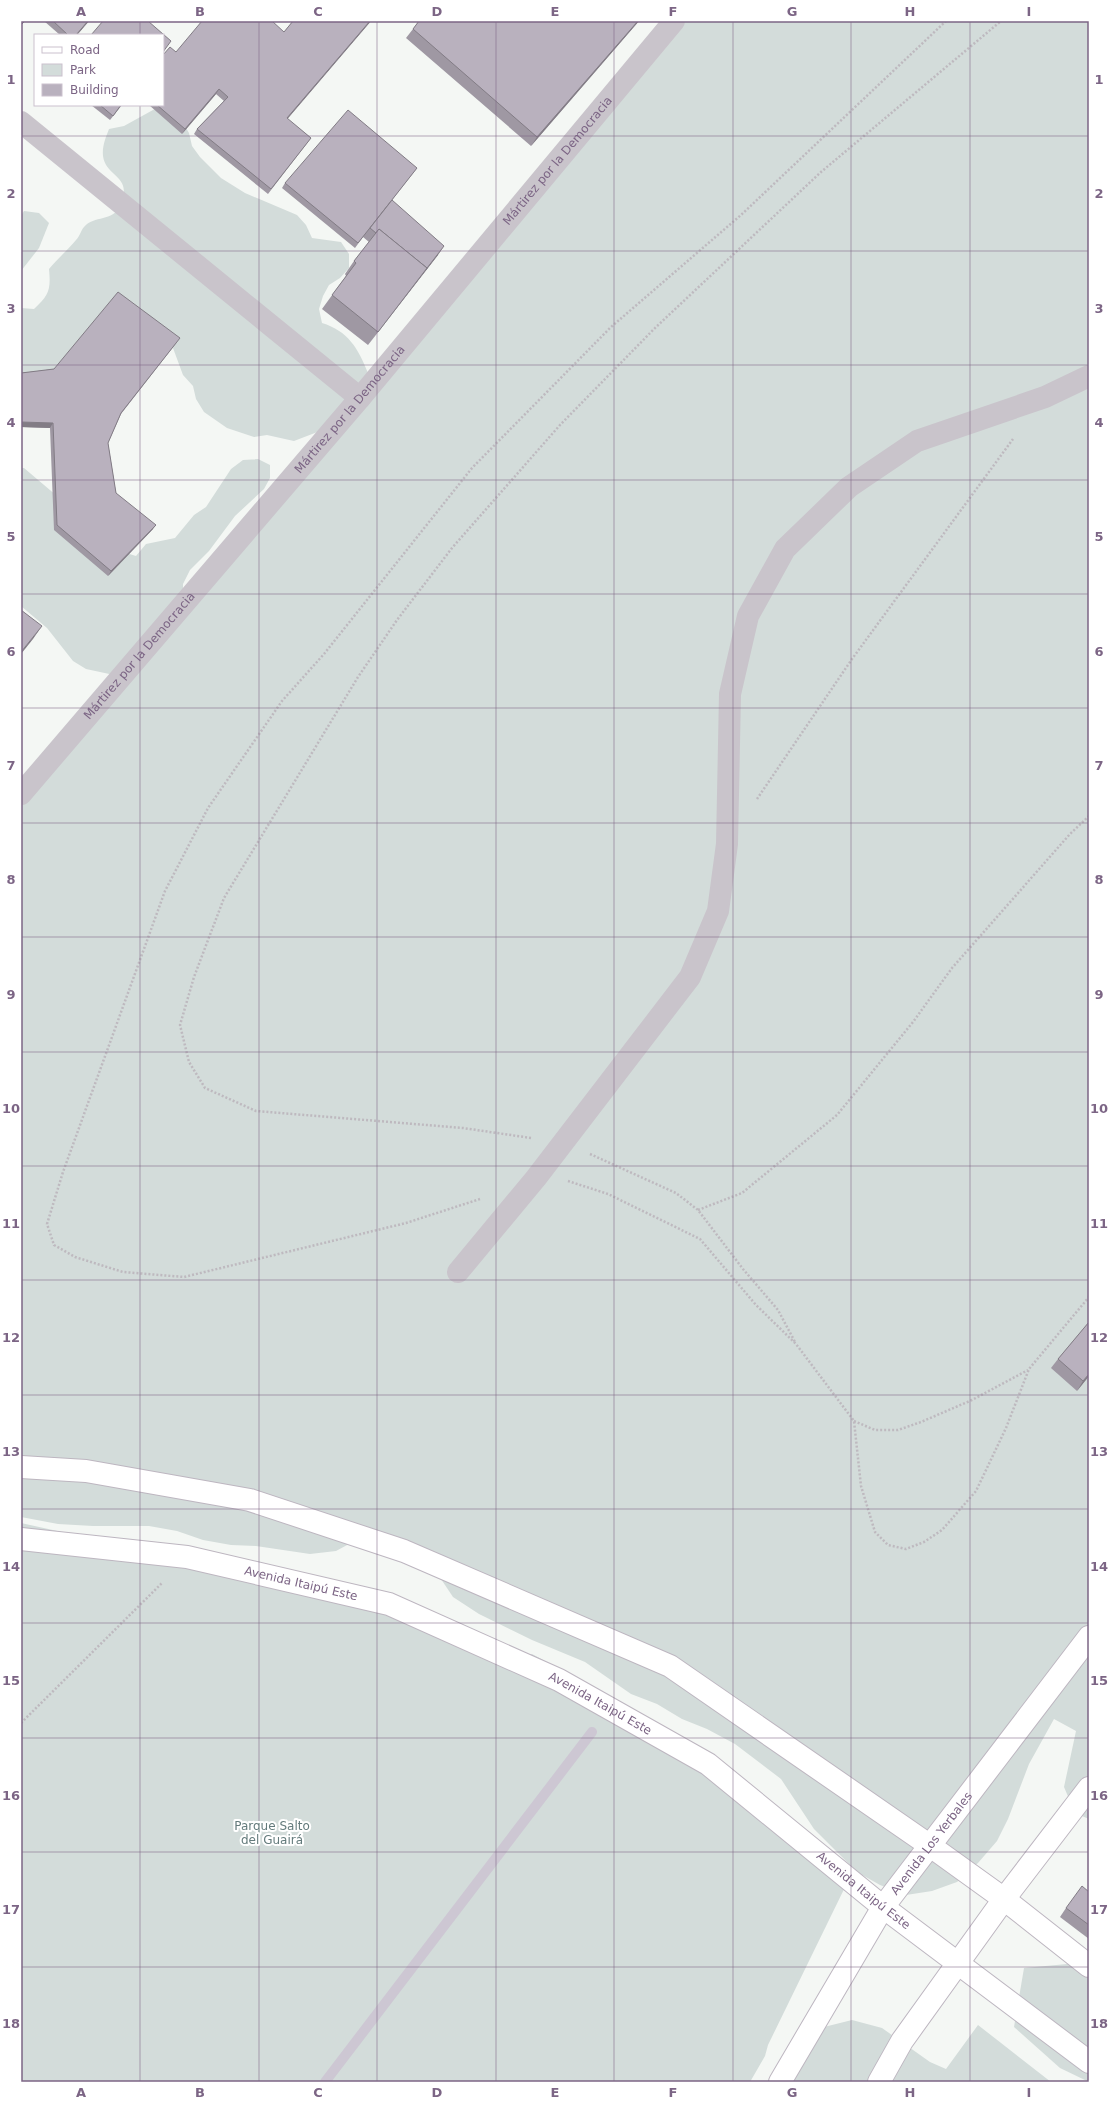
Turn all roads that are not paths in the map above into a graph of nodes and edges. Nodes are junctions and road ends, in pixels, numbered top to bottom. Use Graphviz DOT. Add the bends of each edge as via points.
graph roads {
  1 [pos="674,21"];
  2 [pos="21,122"];
  3 [pos="1089,376"];
  4 [pos="360,398"];
  5 [pos="21,794"];
  6 [pos="458,1272"];
  7 [pos="21,1467"];
  8 [pos="21,1539"];
  9 [pos="1089,1637"];
  10 [pos="1089,1788"];
  11 [pos="929,1845"];
  12 [pos="1004,1899"];
  13 [pos="883,1907"];
  14 [pos="958,1962"];
  15 [pos="1089,1966"];
  16 [pos="1089,2062"];
  17 [pos="780,2082"];
  18 [pos="879,2082"];
  1 -- 4 [label="street, Mártirez por la Democracia"];
  2 -- 4 [label="street"];
  3 -- 6 [label="street" via="1045,397 917,441 849,487 785,549 748,616 730,694 727,844 718,911 690,977 536,1178"];
  4 -- 5 [label="street, Mártirez por la Democracia"];
  7 -- 11 [label="street" via="86,1471 250,1500 404,1551 670,1666"];
  8 -- 13 [label="street, Avenida Itaipú Este" via="188,1557 389,1604 558,1680 708,1764"];
  9 -- 11 [label="street, Avenida Los Yerbales"];
  10 -- 12 [label="street"];
  11 -- 12 [label="street"];
  11 -- 13 [label="street, Avenida Los Yerbales"];
  12 -- 14 [label="street"];
  12 -- 15 [label="street"];
  13 -- 14 [label="street, Avenida Itaipú Este"];
  13 -- 17 [label="street, Avenida Los Yerbales"];
  14 -- 16 [label="street, Avenida Itaipú Este"];
  14 -- 18 [label="street" via="902,2041"];
}
